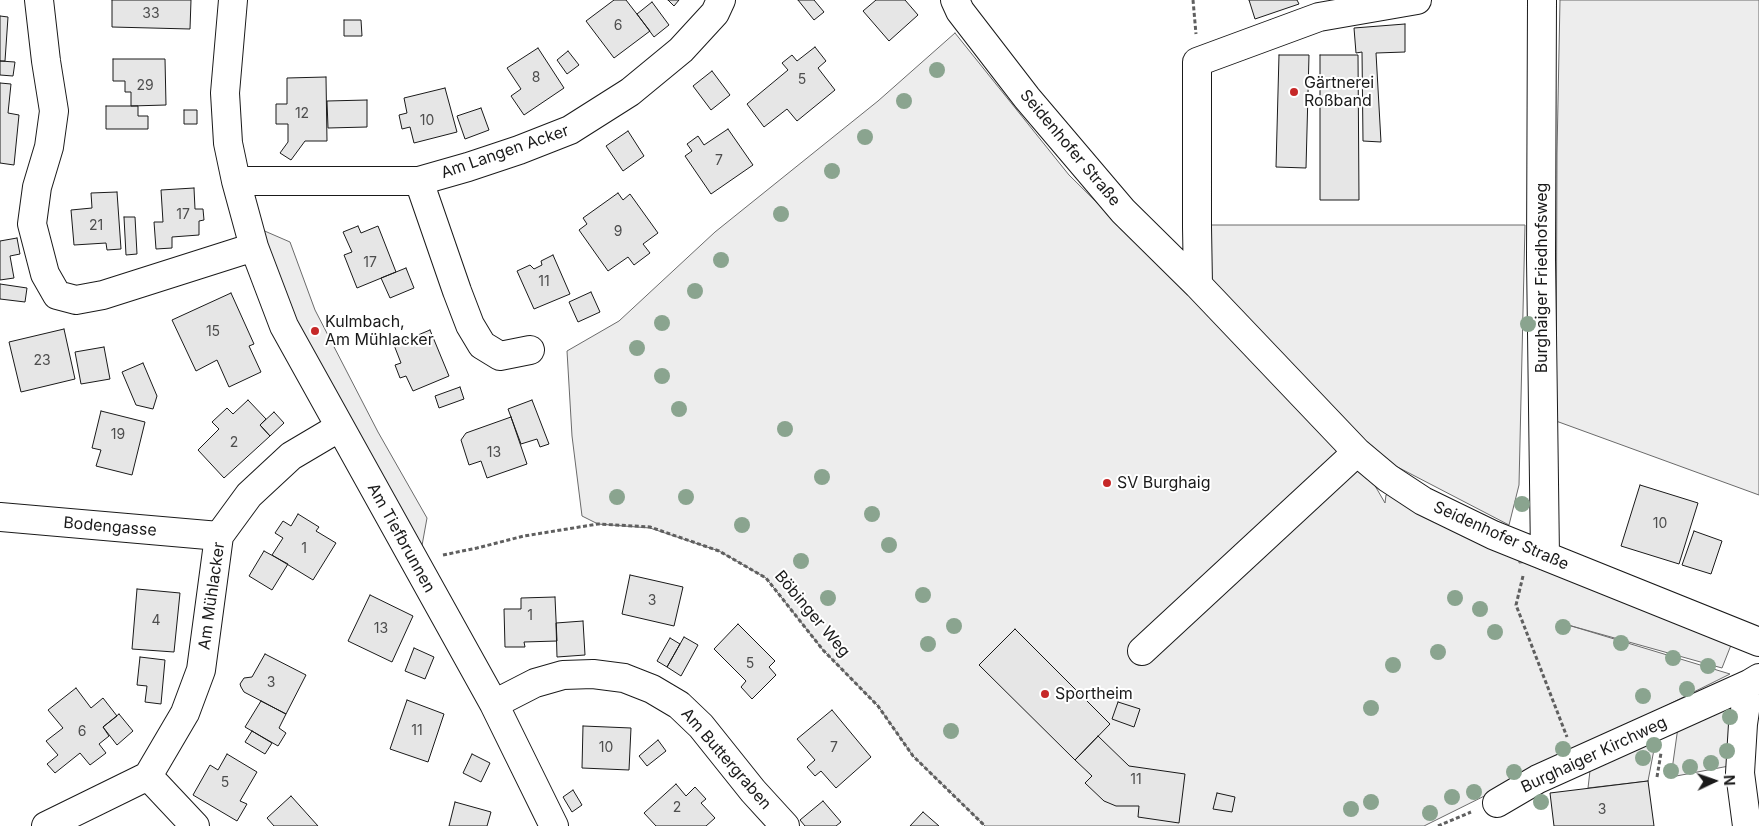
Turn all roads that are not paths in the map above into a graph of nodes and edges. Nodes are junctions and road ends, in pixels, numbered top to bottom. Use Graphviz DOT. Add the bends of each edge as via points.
graph roads {
  1 [pos="39,0"];
  2 [pos="233,0"];
  3 [pos="721,0"];
  4 [pos="955,0"];
  5 [pos="1417,0"];
  6 [pos="1542,0"];
  7 [pos="236,180"];
  8 [pos="419,181"];
  9 [pos="254,247"];
  10 [pos="1198,285"];
  11 [pos="530,350"];
  12 [pos="340,427"];
  13 [pos="1357,452"];
  14 [pos="0,517"];
  15 [pos="219,536"];
  16 [pos="1537,552"];
  17 [pos="1759,642"];
  18 [pos="1142,651"];
  19 [pos="1754,681"];
  20 [pos="494,704"];
  21 [pos="148,776"];
  22 [pos="1497,803"];
  23 [pos="46,826"];
  24 [pos="195,826"];
  25 [pos="554,826"];
  26 [pos="786,826"];
  27 [pos="1747,826"];
  1 -- 9 [label="street" via="54,111 50,147 37,187 32,224 45,274 57,296 76,300 104,295"];
  2 -- 7 [label="street, Am Tiefbrunnen" via="225,93 228,143"];
  3 -- 8 [label="street, Am Langen Acker" via="715,13 681,50 630,92 570,130 502,156"];
  4 -- 10 [label="street, Seidenhofer Straße" via="1027,98 1117,204"];
  5 -- 10 [label="street" via="1320,17 1198,62"];
  6 -- 16 [label="street, Burghaiger Friedhofsweg"];
  7 -- 8 [label="street, Am Langen Acker"];
  7 -- 9 [label="street, Am Tiefbrunnen"];
  8 -- 11 [label="street, Am Langen Acker" via="457,292 482,345 500,356"];
  9 -- 12 [label="street, Am Tiefbrunnen" via="284,326"];
  10 -- 13 [label="street, Seidenhofer Straße"];
  12 -- 15 [label="street, Am Mühlacker" via="291,456 249,495"];
  12 -- 20 [label="street, Am Tiefbrunnen"];
  13 -- 16 [label="street, Seidenhofer Straße" via="1423,501"];
  13 -- 18 [label="street"];
  14 -- 15 [label="street, Bodengasse"];
  15 -- 21 [label="street, Am Mühlacker" via="201,670 185,713"];
  16 -- 17 [label="street, Seidenhofer Straße"];
  19 -- 22 [label="street, Burghaiger Kirchweg" via="1577,760"];
  19 -- 27 [label="street" via="1743,724 1740,773"];
  20 -- 25 [label="street, Am Tiefbrunnen"];
  20 -- 26 [label="street, Am Buttergraben" via="535,683 563,675 624,678 652,689 679,705 701,726"];
  21 -- 23 [label="street"];
  21 -- 24 [label="street"];
}
